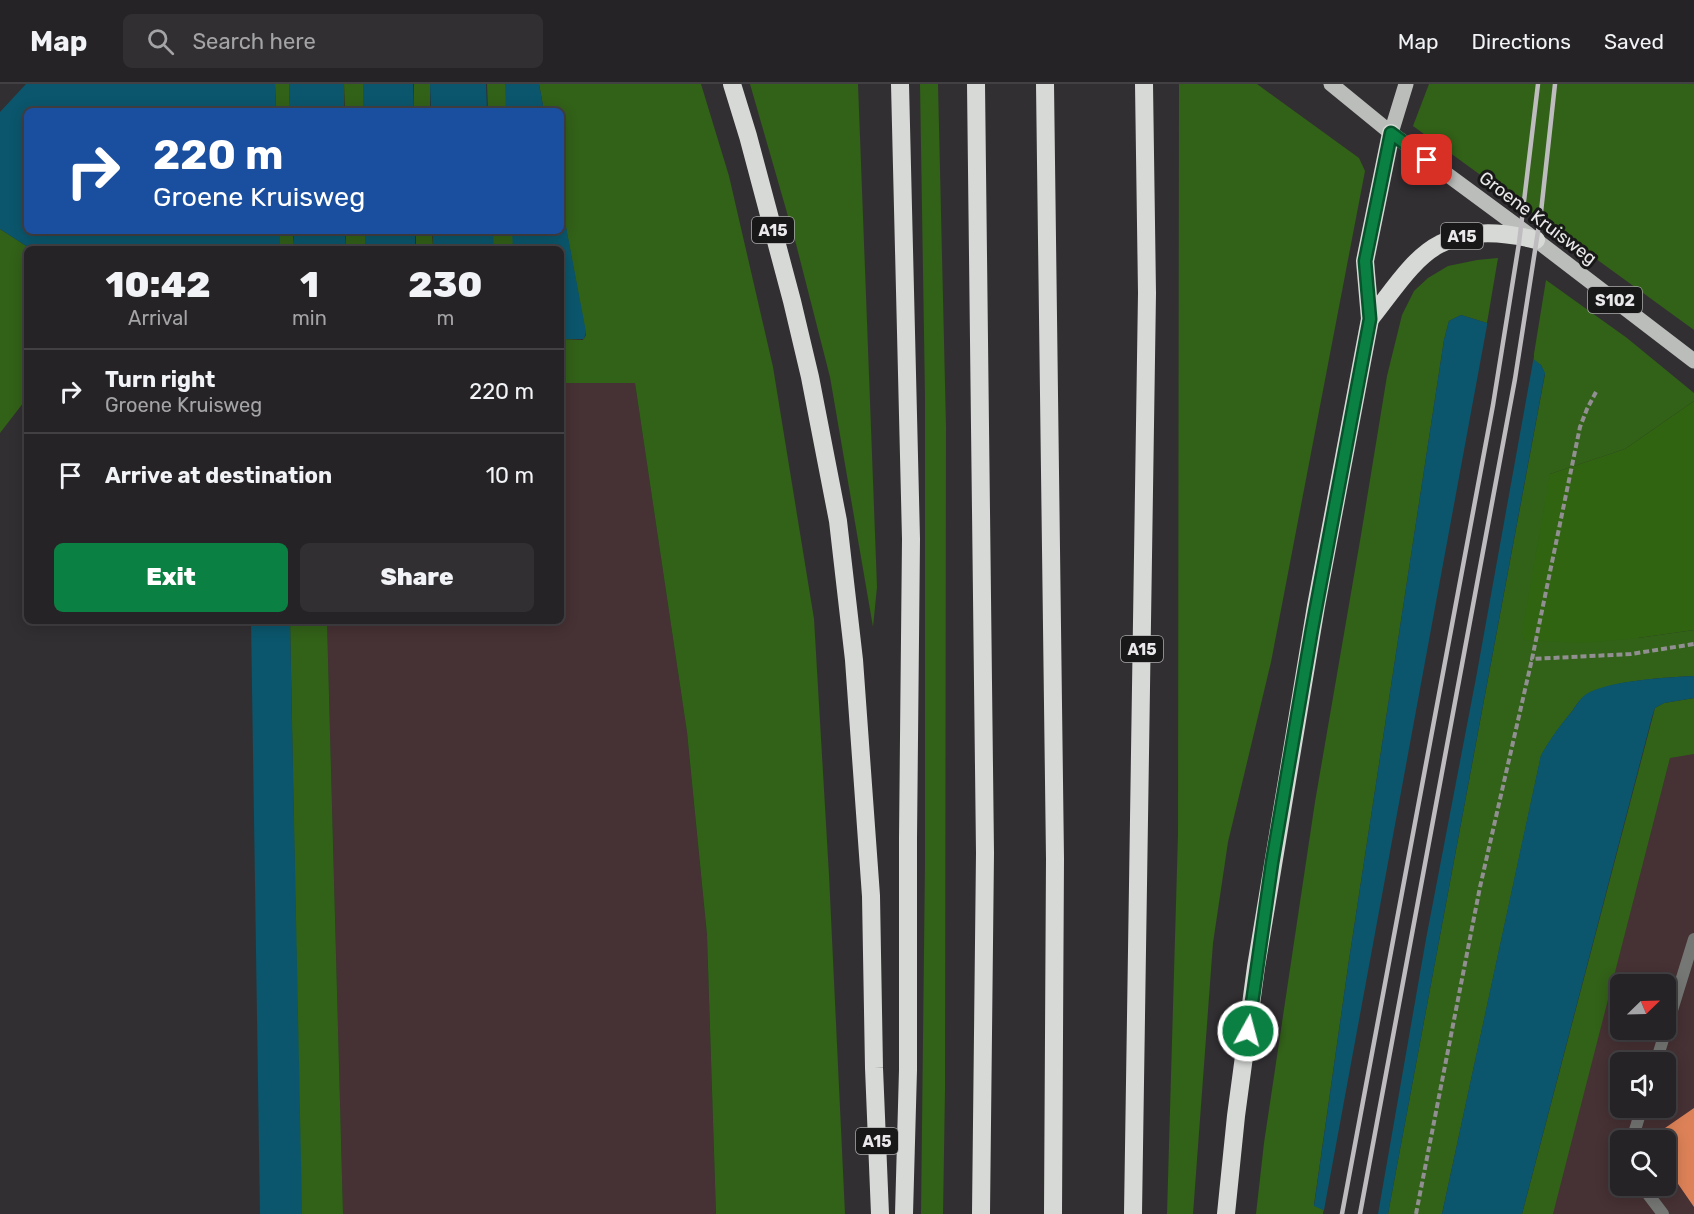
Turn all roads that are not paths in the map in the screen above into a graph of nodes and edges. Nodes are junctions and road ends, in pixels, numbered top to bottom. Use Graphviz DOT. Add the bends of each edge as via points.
graph roads {
  1 [pos="732,84"];
  2 [pos="900,84"];
  3 [pos="976,84"];
  4 [pos="1045,84"];
  5 [pos="1144,84"];
  6 [pos="1331,84"];
  7 [pos="1406,84"];
  8 [pos="1391,133"];
  9 [pos="1536,240"];
  10 [pos="1370,319"];
  11 [pos="1694,361"];
  12 [pos="1694,939"];
  13 [pos="1659,1052"];
  14 [pos="1649,1196"];
  15 [pos="880,1214"];
  16 [pos="904,1214"];
  17 [pos="981,1214"];
  18 [pos="1053,1214"];
  19 [pos="1133,1214"];
  20 [pos="1226,1214"];
  21 [pos="1663,1214"];
  1 -- 15 [label="highway, A15" via="792,301 838,521 855,672 871,896"];
  2 -- 16 [label="highway, A15" via="912,539"];
  3 -- 17 [label="highway" via="985,853"];
  4 -- 18 [label="highway" via="1055,859"];
  5 -- 19 [label="highway, A15" via="1146,340"];
  6 -- 8 [label="main road, Groene Kruisweg / S102"];
  7 -- 8 [label="main road"];
  8 -- 9 [label="main road, Groene Kruisweg / S102"];
  8 -- 10 [label="highway, A15" via="1365,261"];
  9 -- 10 [label="highway, A15" via="1493,232 1440,243 1410,269"];
  9 -- 11 [label="main road, Groene Kruisweg / S102"];
  10 -- 20 [label="highway, A15" via="1272,863"];
  12 -- 13 [label="lane"];
  14 -- 21 [label="lane"];
}
